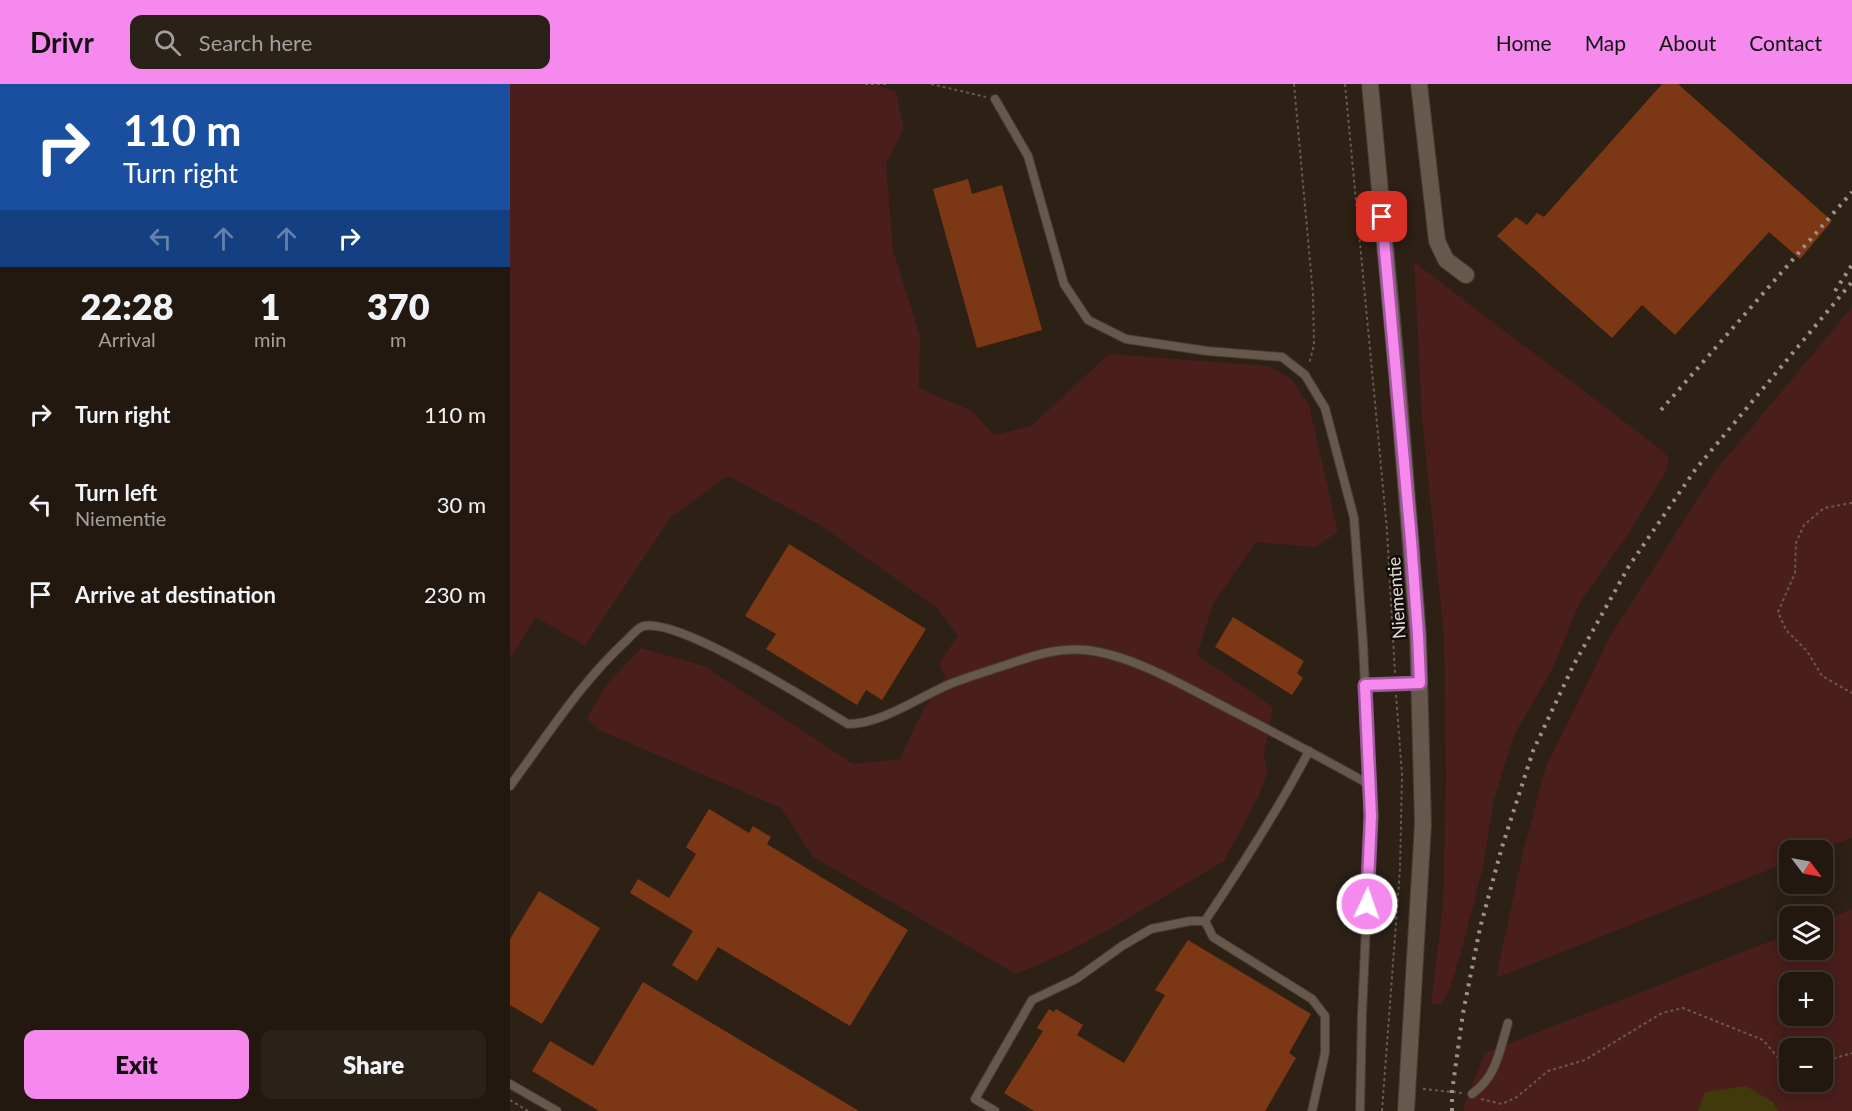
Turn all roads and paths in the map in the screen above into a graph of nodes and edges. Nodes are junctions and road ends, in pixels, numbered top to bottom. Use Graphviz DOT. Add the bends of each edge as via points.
graph roads {
  1 [pos="866,84"];
  2 [pos="887,84"];
  3 [pos="932,84"];
  4 [pos="1294,84"];
  5 [pos="1345,84"];
  6 [pos="1370,84"];
  7 [pos="1419,84"];
  8 [pos="995,99"];
  9 [pos="1466,275"];
  10 [pos="1305,375"];
  11 [pos="1852,503"];
  12 [pos="1395,683"];
  13 [pos="1420,683"];
  14 [pos="1365,685"];
  15 [pos="1852,693"];
  16 [pos="1309,751"];
  17 [pos="1370,785"];
  18 [pos="510,786"];
  19 [pos="1205,921"];
  20 [pos="1508,1023"];
  21 [pos="1852,1053"];
  22 [pos="1779,1059"];
  23 [pos="1833,1059"];
  24 [pos="510,1084"];
  25 [pos="1407,1088"];
  26 [pos="1472,1095"];
  27 [pos="510,1100"];
  28 [pos="528,1111"];
  29 [pos="557,1111"];
  30 [pos="995,1111"];
  31 [pos="1312,1111"];
  32 [pos="1360,1111"];
  33 [pos="1382,1111"];
  34 [pos="1406,1111"];
  1 -- 2 [label="path"];
  3 -- 8 [label="path"];
  4 -- 10 [label="path" via="1313,295 1314,345"];
  5 -- 12 [label="path" via="1387,530"];
  6 -- 13 [label="main road, Niementie"];
  7 -- 9 [label="main road" via="1437,241 1446,260"];
  8 -- 10 [label="lane" via="1028,156 1064,284 1088,320 1126,339 1282,357"];
  10 -- 14 [label="lane" via="1325,408 1354,519"];
  11 -- 15 [label="path" via="1824,508 1804,525 1796,543 1795,573 1778,612 1786,630 1807,651 1822,676"];
  12 -- 13 [label="lane"];
  12 -- 14 [label="lane"];
  12 -- 33 [label="path" via="1402,775 1400,869"];
  13 -- 25 [label="main road, Niementie" via="1423,824"];
  14 -- 17 [label="lane"];
  16 -- 17 [label="lane"];
  16 -- 18 [label="lane" via="1156,673 1111,655 1086,650 1038,654 949,685 892,712 848,724 717,648 657,626 641,626 606,659 572,700"];
  16 -- 19 [label="lane" via="1288,792"];
  17 -- 32 [label="lane"];
  19 -- 30 [label="lane" via="1150,929 1076,979 1032,1000 975,1099"];
  19 -- 31 [label="lane" via="1213,937 1312,999 1325,1016 1325,1053"];
  20 -- 26 [label="lane" via="1493,1071 1485,1085"];
  21 -- 23 [label="path"];
  22 -- 26 [label="path" via="1762,1040 1683,1008 1662,1013 1585,1060 1548,1071 1517,1097 1502,1104"];
  24 -- 29 [label="lane"];
  25 -- 26 [label="path"];
  25 -- 34 [label="main road, Niementie"];
  27 -- 28 [label="path"];
}
